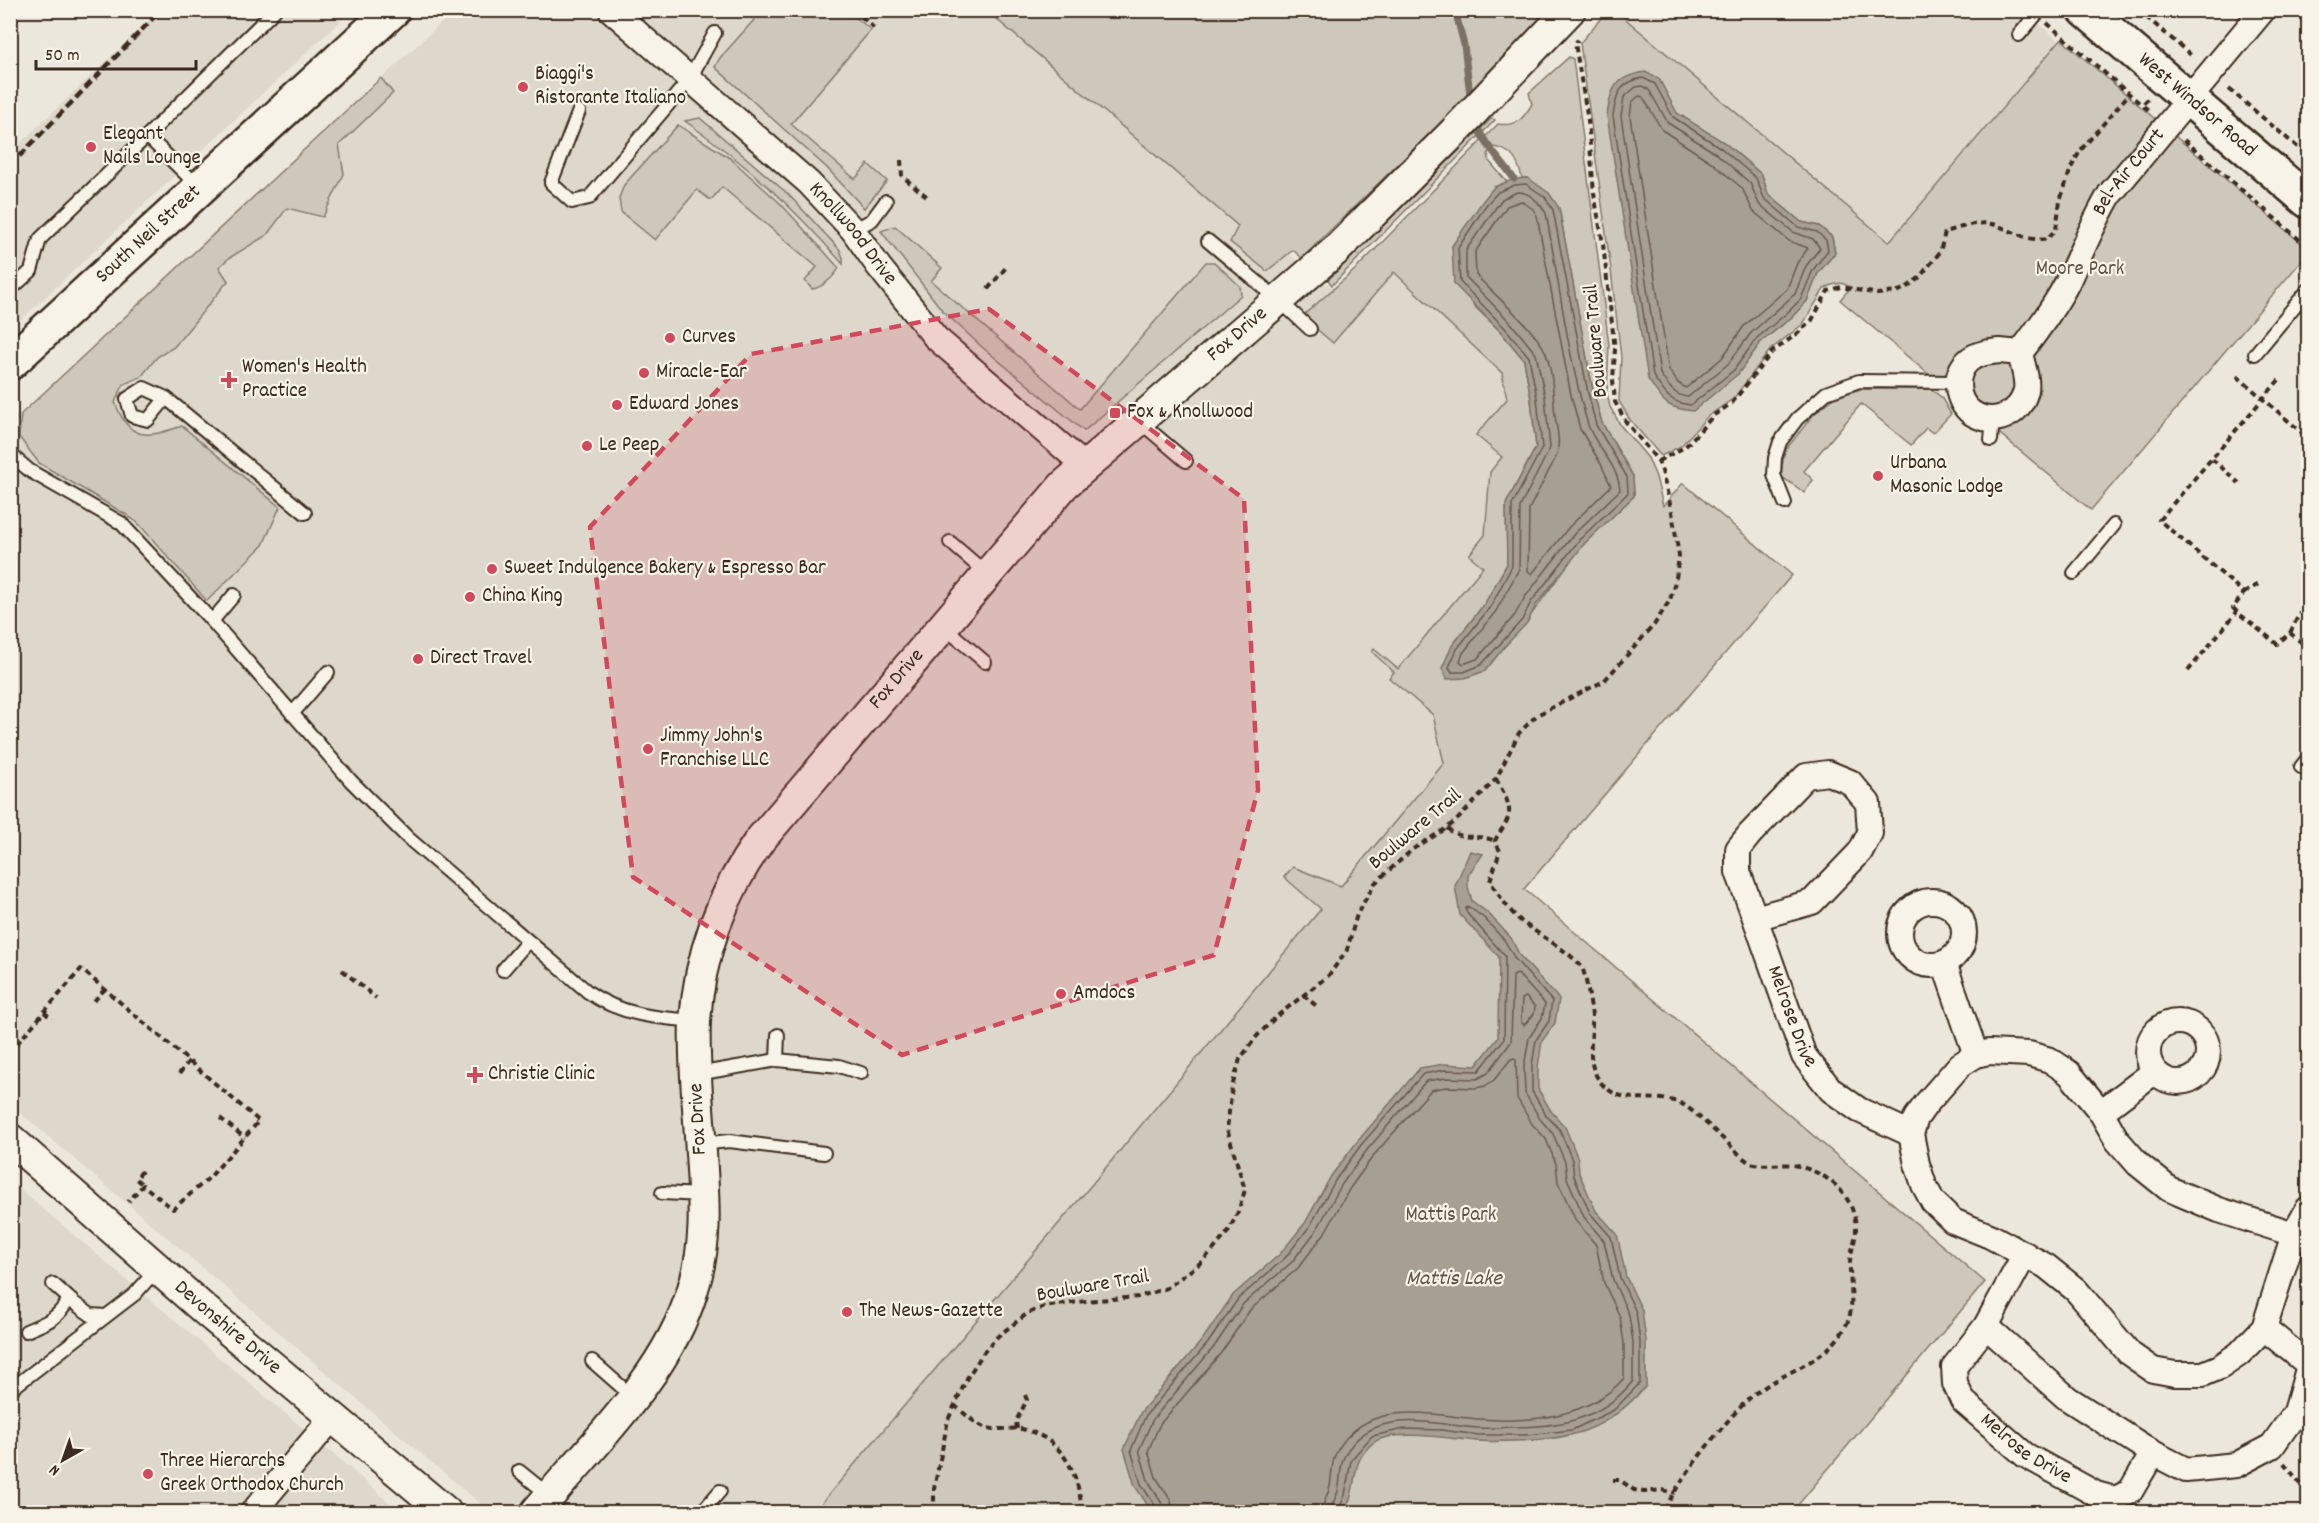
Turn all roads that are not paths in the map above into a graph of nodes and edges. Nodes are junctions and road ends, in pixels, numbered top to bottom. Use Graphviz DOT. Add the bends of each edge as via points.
graph roads {
  1 [pos="275,10"];
  2 [pos="393,10"];
  3 [pos="610,10"];
  4 [pos="1570,10"];
  5 [pos="2085,10"];
  6 [pos="2263,10"];
  7 [pos="2039,12"];
  8 [pos="715,33"];
  9 [pos="2019,35"];
  10 [pos="689,80"];
  11 [pos="2188,98"];
  12 [pos="579,111"];
  13 [pos="147,136"];
  14 [pos="200,188"];
  15 [pos="886,201"];
  16 [pos="2308,201"];
  17 [pos="853,230"];
  18 [pos="1208,241"];
  19 [pos="10,290"];
  20 [pos="2308,290"];
  21 [pos="1280,301"];
  22 [pos="1310,329"];
  23 [pos="2020,353"];
  24 [pos="2255,354"];
  25 [pos="10,363"];
  26 [pos="1958,382"];
  27 [pos="166,398"];
  28 [pos="1139,421"];
  29 [pos="10,454"];
  30 [pos="1186,461"];
  31 [pos="1085,466"];
  32 [pos="1785,503"];
  33 [pos="305,513"];
  34 [pos="2114,525"];
  35 [pos="950,542"];
  36 [pos="2074,573"];
  37 [pos="987,574"];
  38 [pos="234,595"];
  39 [pos="212,621"];
  40 [pos="942,625"];
  41 [pos="985,662"];
  42 [pos="328,672"];
  43 [pos="292,714"];
  44 [pos="1755,918"];
  45 [pos="528,941"];
  46 [pos="1944,963"];
  47 [pos="503,970"];
  48 [pos="695,1021"];
  49 [pos="778,1035"];
  50 [pos="1976,1055"];
  51 [pos="777,1060"];
  52 [pos="2154,1072"];
  53 [pos="861,1073"];
  54 [pos="697,1074"];
  55 [pos="2101,1112"];
  56 [pos="1911,1134"];
  57 [pos="10,1139"];
  58 [pos="701,1144"];
  59 [pos="824,1153"];
  60 [pos="662,1193"];
  61 [pos="704,1195"];
  62 [pos="2308,1209"];
  63 [pos="2294,1234"];
  64 [pos="2025,1254"];
  65 [pos="157,1268"];
  66 [pos="53,1284"];
  67 [pos="69,1299"];
  68 [pos="106,1316"];
  69 [pos="1986,1326"];
  70 [pos="2264,1328"];
  71 [pos="26,1331"];
  72 [pos="592,1361"];
  73 [pos="2308,1364"];
  74 [pos="2308,1369"];
  75 [pos="10,1390"];
  76 [pos="633,1397"];
  77 [pos="333,1417"];
  78 [pos="2153,1453"];
  79 [pos="519,1471"];
  80 [pos="720,1491"];
  81 [pos="543,1504"];
  82 [pos="253,1512"];
  83 [pos="446,1512"];
  84 [pos="702,1512"];
  1 -- 13 [label="lane"];
  2 -- 14 [label="main road, South Neil Street"];
  3 -- 10 [label="street, Knollwood Drive"];
  4 -- 21 [label="street, Fox Drive" via="1453,133"];
  5 -- 11 [label="main road, West Windsor Road"];
  6 -- 11 [label="street, Bel-Air Court"];
  7 -- 9 [label="lane"];
  8 -- 10 [label="lane"];
  10 -- 12 [label="lane" via="589,198 572,202 551,183"];
  10 -- 17 [label="street, Knollwood Drive" via="808,183"];
  11 -- 16 [label="main road, West Windsor Road"];
  11 -- 23 [label="street, Bel-Air Court" via="2110,194 2045,321"];
  13 -- 14 [label="lane"];
  13 -- 19 [label="lane" via="40,239 32,271"];
  14 -- 25 [label="main road, South Neil Street"];
  15 -- 17 [label="lane" via="872,220"];
  17 -- 31 [label="street, Knollwood Drive" via="936,338"];
  18 -- 21 [label="lane"];
  20 -- 24 [label="lane"];
  21 -- 22 [label="lane"];
  21 -- 28 [label="street, Fox Drive"];
  23 -- 26 [label="street" via="1982,353 1969,360 1960,371"];
  23 -- 26 [label="street" via="2026,389 2020,404 1992,430 1964,404"];
  26 -- 32 [label="lane" via="1859,381 1826,393 1797,419 1780,442 1774,475"];
  27 -- 33 [label="lane"];
  28 -- 30 [label="lane"];
  28 -- 31 [label="street, Fox Drive"];
  29 -- 39 [label="lane" via="30,471 121,523"];
  31 -- 37 [label="street, Fox Drive"];
  34 -- 36 [label="lane"];
  35 -- 37 [label="lane"];
  37 -- 40 [label="street, Fox Drive"];
  38 -- 39 [label="lane"];
  39 -- 43 [label="lane"];
  40 -- 41 [label="lane"];
  40 -- 48 [label="street, Fox Drive" via="742,866 710,939"];
  42 -- 43 [label="lane"];
  43 -- 45 [label="lane" via="383,813"];
  44 -- 44 [label="street, Melrose Drive" via="1738,873 1738,849 1806,776 1828,773 1850,782 1868,803 1870,833 1860,852 1812,902"];
  44 -- 56 [label="street, Melrose Drive" via="1804,1056 1831,1090 1859,1110"];
  45 -- 47 [label="lane"];
  45 -- 48 [label="lane" via="602,1002 657,1018"];
  46 -- 50 [label="street"];
  48 -- 54 [label="street, Fox Drive"];
  49 -- 51 [label="lane"];
  50 -- 55 [label="street" via="2006,1052 2050,1060 2069,1073"];
  50 -- 56 [label="street" via="1960,1065 1926,1104"];
  51 -- 53 [label="lane" via="839,1066"];
  51 -- 54 [label="lane"];
  52 -- 55 [label="street"];
  54 -- 58 [label="street, Fox Drive"];
  55 -- 63 [label="street" via="2117,1140 2138,1164 2169,1189"];
  56 -- 64 [label="street" via="1917,1164 1933,1202 1953,1221"];
  57 -- 65 [label="street, Devonshire Drive"];
  58 -- 59 [label="lane" via="729,1141"];
  58 -- 61 [label="street, Fox Drive"];
  60 -- 61 [label="lane"];
  61 -- 76 [label="street, Fox Drive" via="701,1255 693,1291 662,1357"];
  62 -- 63 [label="street"];
  63 -- 70 [label="street"];
  64 -- 69 [label="street, Melrose Drive"];
  64 -- 70 [label="street" via="2076,1290 2130,1354 2153,1370 2203,1374 2239,1353"];
  65 -- 68 [label="lane" via="135,1294"];
  65 -- 77 [label="street, Devonshire Drive"];
  66 -- 67 [label="lane"];
  67 -- 68 [label="lane" via="91,1315"];
  67 -- 71 [label="lane" via="61,1314"];
  68 -- 75 [label="lane"];
  69 -- 78 [label="street" via="2067,1398"];
  69 -- 78 [label="street, Melrose Drive" via="1954,1367 1955,1384 1963,1401 2025,1455 2096,1494 2115,1499 2130,1492"];
  70 -- 73 [label="street"];
  72 -- 76 [label="lane"];
  74 -- 78 [label="street" via="2296,1412 2272,1446 2236,1465 2186,1470"];
  76 -- 81 [label="street, Fox Drive"];
  77 -- 82 [label="street"];
  77 -- 83 [label="street, Devonshire Drive"];
  79 -- 81 [label="lane"];
  80 -- 84 [label="lane"];
}
